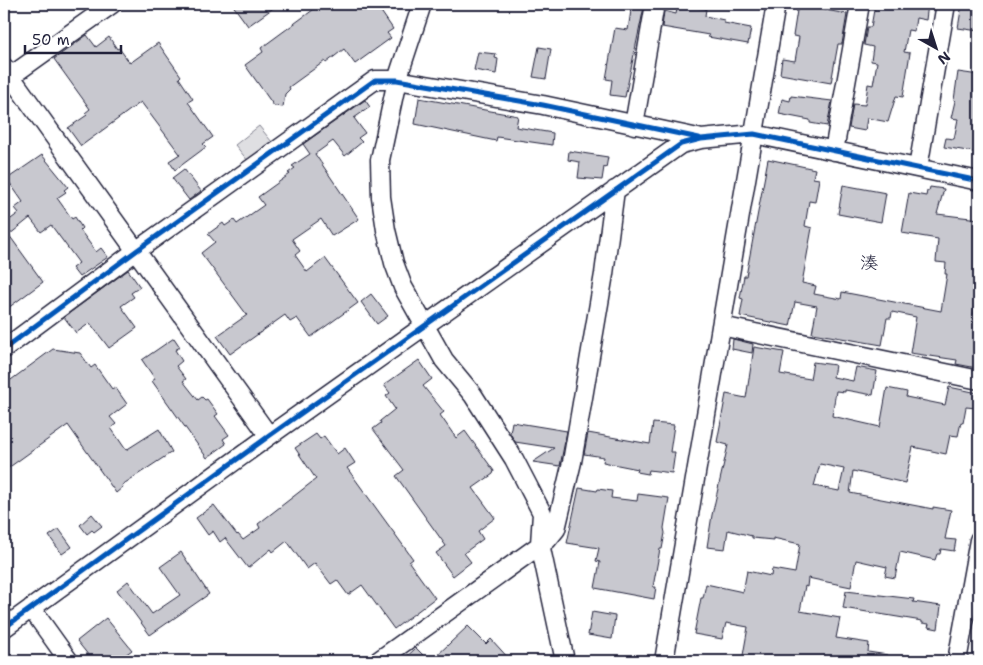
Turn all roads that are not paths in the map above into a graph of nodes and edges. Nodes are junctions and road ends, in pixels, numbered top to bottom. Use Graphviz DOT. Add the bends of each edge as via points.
graph roads {
  1 [pos="112,4"];
  2 [pos="422,4"];
  3 [pos="655,4"];
  4 [pos="776,4"];
  5 [pos="860,4"];
  6 [pos="946,4"];
  7 [pos="6,75"];
  8 [pos="397,80"];
  9 [pos="634,125"];
  10 [pos="754,134"];
  11 [pos="700,139"];
  12 [pos="834,151"];
  13 [pos="918,168"];
  14 [pos="979,181"];
  15 [pos="616,190"];
  16 [pos="136,251"];
  17 [pos="424,326"];
  18 [pos="721,326"];
  19 [pos="4,349"];
  20 [pos="979,380"];
  21 [pos="269,436"];
  22 [pos="979,540"];
  23 [pos="540,544"];
  24 [pos="31,608"];
  25 [pos="4,628"];
  26 [pos="70,661"];
  27 [pos="378,661"];
  28 [pos="565,661"];
  29 [pos="664,661"];
  30 [pos="957,661"];
  1 -- 7 [label="street"];
  2 -- 8 [label="street"];
  3 -- 9 [label="street"];
  4 -- 10 [label="street"];
  5 -- 12 [label="street"];
  6 -- 13 [label="street"];
  7 -- 16 [label="street"];
  8 -- 9 [label="street" via="543,105"];
  8 -- 16 [label="street" via="375,80"];
  8 -- 17 [label="street" via="380,160 380,197 394,263 403,288"];
  9 -- 11 [label="street"];
  10 -- 11 [label="street"];
  10 -- 12 [label="street"];
  10 -- 18 [label="street"];
  11 -- 15 [label="street" via="681,144"];
  12 -- 13 [label="street"];
  13 -- 14 [label="street"];
  15 -- 17 [label="street"];
  15 -- 23 [label="street" via="603,284 567,486 556,529"];
  16 -- 19 [label="street"];
  16 -- 21 [label="street"];
  17 -- 21 [label="street"];
  17 -- 23 [label="street" via="514,459 542,513"];
  18 -- 20 [label="street"];
  18 -- 29 [label="street"];
  21 -- 24 [label="street"];
  22 -- 30 [label="street"];
  23 -- 27 [label="street"];
  23 -- 28 [label="street"];
  24 -- 25 [label="street"];
  24 -- 26 [label="street"];
}
